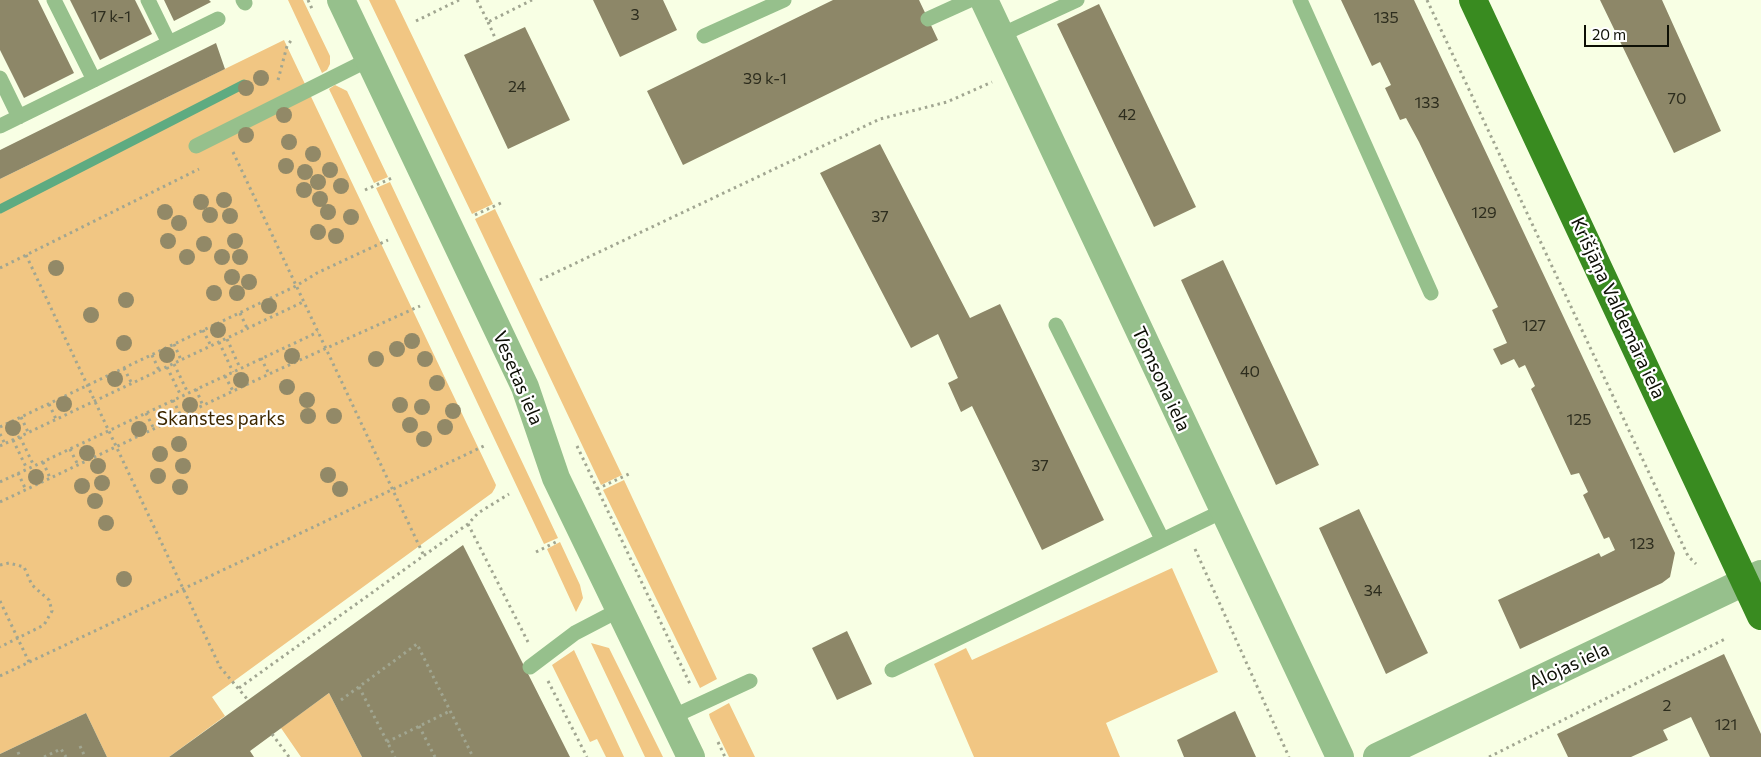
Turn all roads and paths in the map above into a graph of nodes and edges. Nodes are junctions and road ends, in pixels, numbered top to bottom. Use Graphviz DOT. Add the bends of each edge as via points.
graph roads {
  1 [pos="54,0"];
  2 [pos="148,0"];
  3 [pos="341,0"];
  4 [pos="459,0"];
  5 [pos="477,0"];
  6 [pos="532,0"];
  7 [pos="784,0"];
  8 [pos="970,0"];
  9 [pos="984,0"];
  10 [pos="1076,0"];
  11 [pos="1300,0"];
  12 [pos="1427,0"];
  13 [pos="1473,0"];
  14 [pos="218,19"];
  15 [pos="928,19"];
  16 [pos="416,21"];
  17 [pos="488,22"];
  18 [pos="1001,35"];
  19 [pos="704,36"];
  20 [pos="293,38"];
  21 [pos="496,40"];
  22 [pos="169,43"];
  23 [pos="370,59"];
  24 [pos="1017,70"];
  25 [pos="0,78"];
  26 [pos="94,80"];
  27 [pos="273,108"];
  28 [pos="19,117"];
  29 [pos="0,126"];
  30 [pos="196,146"];
  31 [pos="242,148"];
  32 [pos="233,152"];
  33 [pos="226,156"];
  34 [pos="200,169"];
  35 [pos="392,178"];
  36 [pos="365,190"];
  37 [pos="503,202"];
  38 [pos="470,218"];
  39 [pos="388,240"];
  40 [pos="26,255"];
  41 [pos="0,268"];
  42 [pos="540,280"];
  43 [pos="296,286"];
  44 [pos="1431,293"];
  45 [pos="303,302"];
  46 [pos="420,306"];
  47 [pos="240,313"];
  48 [pos="1056,325"];
  49 [pos="247,329"];
  50 [pos="204,330"];
  51 [pos="318,332"];
  52 [pos="227,339"];
  53 [pos="219,342"];
  54 [pos="174,344"];
  55 [pos="211,346"];
  56 [pos="326,348"];
  57 [pos="152,355"];
  58 [pos="261,358"];
  59 [pos="182,360"];
  60 [pos="174,364"];
  61 [pos="167,367"];
  62 [pos="124,368"];
  63 [pos="240,368"];
  64 [pos="159,370"];
  65 [pos="233,372"];
  66 [pos="269,374"];
  67 [pos="225,376"];
  68 [pos="132,384"];
  69 [pos="86,386"];
  70 [pos="196,389"];
  71 [pos="232,392"];
  72 [pos="188,393"];
  73 [pos="181,396"];
  74 [pos="173,400"];
  75 [pos="94,402"];
  76 [pos="49,404"];
  77 [pos="203,406"];
  78 [pos="146,413"];
  79 [pos="181,416"];
  80 [pos="21,417"];
  81 [pos="56,419"];
  82 [pos="0,427"];
  83 [pos="154,429"];
  84 [pos="108,431"];
  85 [pos="28,432"];
  86 [pos="0,434"];
  87 [pos="20,437"];
  88 [pos="13,440"];
  89 [pos="5,444"];
  90 [pos="486,445"];
  91 [pos="0,446"];
  92 [pos="115,447"];
  93 [pos="70,449"];
  94 [pos="43,462"];
  95 [pos="78,465"];
  96 [pos="34,466"];
  97 [pos="28,469"];
  98 [pos="18,473"];
  99 [pos="631,473"];
  100 [pos="50,478"];
  101 [pos="0,482"];
  102 [pos="393,489"];
  103 [pos="597,489"];
  104 [pos="26,490"];
  105 [pos="509,494"];
  106 [pos="0,502"];
  107 [pos="1223,511"];
  108 [pos="1185,528"];
  109 [pos="564,538"];
  110 [pos="1162,539"];
  111 [pos="536,552"];
  112 [pos="424,556"];
  113 [pos="1696,564"];
  114 [pos="0,565"];
  115 [pos="1754,578"];
  116 [pos="183,589"];
  117 [pos="0,602"];
  118 [pos="620,610"];
  119 [pos="1761,616"];
  120 [pos="1727,638"];
  121 [pos="18,639"];
  122 [pos="0,647"];
  123 [pos="29,662"];
  124 [pos="530,666"];
  125 [pos="892,670"];
  126 [pos="0,676"];
  127 [pos="750,681"];
  128 [pos="359,687"];
  129 [pos="239,688"];
  130 [pos="248,700"];
  131 [pos="341,700"];
  132 [pos="450,711"];
  133 [pos="672,717"];
  134 [pos="419,726"];
  135 [pos="272,734"];
  136 [pos="387,742"];
  137 [pos="80,746"];
  138 [pos="18,752"];
  139 [pos="20,757"];
  140 [pos="44,757"];
  141 [pos="66,757"];
  142 [pos="85,757"];
  143 [pos="289,757"];
  144 [pos="394,757"];
  145 [pos="435,757"];
  146 [pos="473,757"];
  147 [pos="691,757"];
  148 [pos="1289,757"];
  149 [pos="1340,757"];
  150 [pos="1377,757"];
  151 [pos="1489,757"];
  1 -- 26 [label="lane"];
  2 -- 22 [label="lane"];
  3 -- 23 [label="street, Vesetas iela"];
  4 -- 16 [label="path"];
  5 -- 17 [label="path"];
  6 -- 17 [label="path"];
  7 -- 19 [label="lane"];
  8 -- 15 [label="lane"];
  9 -- 18 [label="street, Tomsona iela"];
  10 -- 18 [label="lane"];
  11 -- 44 [label="lane"];
  12 -- 113 [label="path" via="1684,547"];
  13 -- 115 [label="main road, Krišjāņa Valdemāra iela"];
  14 -- 22 [label="lane"];
  17 -- 21 [label="path"];
  18 -- 24 [label="street, Tomsona iela"];
  20 -- 27 [label="path" via="287,46"];
  22 -- 26 [label="lane"];
  23 -- 27 [label="lane"];
  23 -- 118 [label="street, Vesetas iela" via="525,387 556,478"];
  24 -- 42 [label="path" via="946,102 880,119"];
  24 -- 107 [label="street, Tomsona iela"];
  25 -- 28 [label="lane"];
  26 -- 28 [label="lane"];
  27 -- 30 [label="lane"];
  28 -- 29 [label="lane"];
  31 -- 32 [label="path"];
  32 -- 33 [label="path"];
  32 -- 43 [label="path"];
  34 -- 40 [label="path"];
  35 -- 36 [label="path"];
  37 -- 38 [label="path"];
  39 -- 43 [label="path"];
  40 -- 41 [label="path"];
  40 -- 69 [label="path"];
  43 -- 45 [label="path"];
  43 -- 47 [label="path"];
  45 -- 49 [label="path"];
  45 -- 51 [label="path"];
  46 -- 56 [label="path"];
  47 -- 49 [label="path"];
  47 -- 50 [label="path"];
  48 -- 110 [label="lane"];
  49 -- 52 [label="path"];
  50 -- 54 [label="path"];
  50 -- 55 [label="path"];
  51 -- 56 [label="path"];
  51 -- 58 [label="path"];
  52 -- 53 [label="path"];
  52 -- 63 [label="path"];
  53 -- 55 [label="path"];
  53 -- 65 [label="path"];
  54 -- 57 [label="path"];
  54 -- 59 [label="path"];
  55 -- 59 [label="path"];
  56 -- 66 [label="path"];
  56 -- 102 [label="path"];
  57 -- 62 [label="path"];
  57 -- 64 [label="path"];
  58 -- 63 [label="path"];
  58 -- 66 [label="path"];
  59 -- 60 [label="path"];
  60 -- 61 [label="path"];
  60 -- 72 [label="path"];
  61 -- 64 [label="path"];
  61 -- 73 [label="path"];
  62 -- 68 [label="path"];
  62 -- 69 [label="path"];
  63 -- 65 [label="path"];
  64 -- 68 [label="path"];
  65 -- 67 [label="path"];
  66 -- 71 [label="path"];
  67 -- 70 [label="path"];
  67 -- 71 [label="path"];
  68 -- 75 [label="path"];
  69 -- 75 [label="path"];
  69 -- 76 [label="path"];
  70 -- 72 [label="path"];
  70 -- 77 [label="path"];
  71 -- 77 [label="path"];
  72 -- 73 [label="path"];
  73 -- 74 [label="path"];
  74 -- 78 [label="path"];
  74 -- 79 [label="path"];
  75 -- 81 [label="path"];
  75 -- 84 [label="path"];
  76 -- 80 [label="path"];
  76 -- 81 [label="path"];
  77 -- 79 [label="path"];
  78 -- 83 [label="path"];
  78 -- 84 [label="path"];
  79 -- 83 [label="path"];
  80 -- 82 [label="path"];
  80 -- 85 [label="path"];
  81 -- 85 [label="path"];
  83 -- 92 [label="path"];
  84 -- 92 [label="path"];
  84 -- 93 [label="path"];
  85 -- 87 [label="path"];
  86 -- 89 [label="path"];
  87 -- 88 [label="path"];
  87 -- 96 [label="path"];
  88 -- 89 [label="path"];
  88 -- 97 [label="path"];
  89 -- 91 [label="path"];
  90 -- 102 [label="path"];
  92 -- 95 [label="path"];
  92 -- 116 [label="path"];
  93 -- 94 [label="path"];
  93 -- 95 [label="path"];
  94 -- 96 [label="path"];
  94 -- 100 [label="path"];
  95 -- 100 [label="path"];
  96 -- 97 [label="path"];
  97 -- 98 [label="path"];
  98 -- 101 [label="path"];
  98 -- 104 [label="path"];
  99 -- 103 [label="path"];
  100 -- 104 [label="path"];
  102 -- 112 [label="path"];
  102 -- 116 [label="path"];
  104 -- 106 [label="path"];
  105 -- 112 [label="path" via="478,513"];
  107 -- 108 [label="lane"];
  107 -- 149 [label="street, Tomsona iela"];
  108 -- 110 [label="lane"];
  108 -- 148 [label="path"];
  109 -- 111 [label="path"];
  110 -- 125 [label="lane"];
  112 -- 129 [label="path"];
  114 -- 121 [label="path" via="9,563 24,567 32,585 51,604 46,623"];
  115 -- 119 [label="main road, Krišjāņa Valdemāra iela"];
  115 -- 150 [label="street, Alojas iela"];
  116 -- 123 [label="path"];
  116 -- 129 [label="path" via="220,668"];
  117 -- 121 [label="path"];
  118 -- 124 [label="lane" via="575,633"];
  118 -- 133 [label="street, Vesetas iela"];
  120 -- 151 [label="path"];
  121 -- 122 [label="path"];
  121 -- 123 [label="path"];
  123 -- 126 [label="path"];
  127 -- 133 [label="lane"];
  128 -- 131 [label="path"];
  128 -- 132 [label="path" via="417,644"];
  128 -- 136 [label="path"];
  129 -- 130 [label="path"];
  132 -- 134 [label="path"];
  132 -- 146 [label="path"];
  133 -- 147 [label="street, Vesetas iela"];
  134 -- 136 [label="path"];
  134 -- 145 [label="path"];
  135 -- 143 [label="path"];
  136 -- 144 [label="path"];
  137 -- 142 [label="path"];
  138 -- 139 [label="path"];
  140 -- 141 [label="path" via="61,749"];
}
